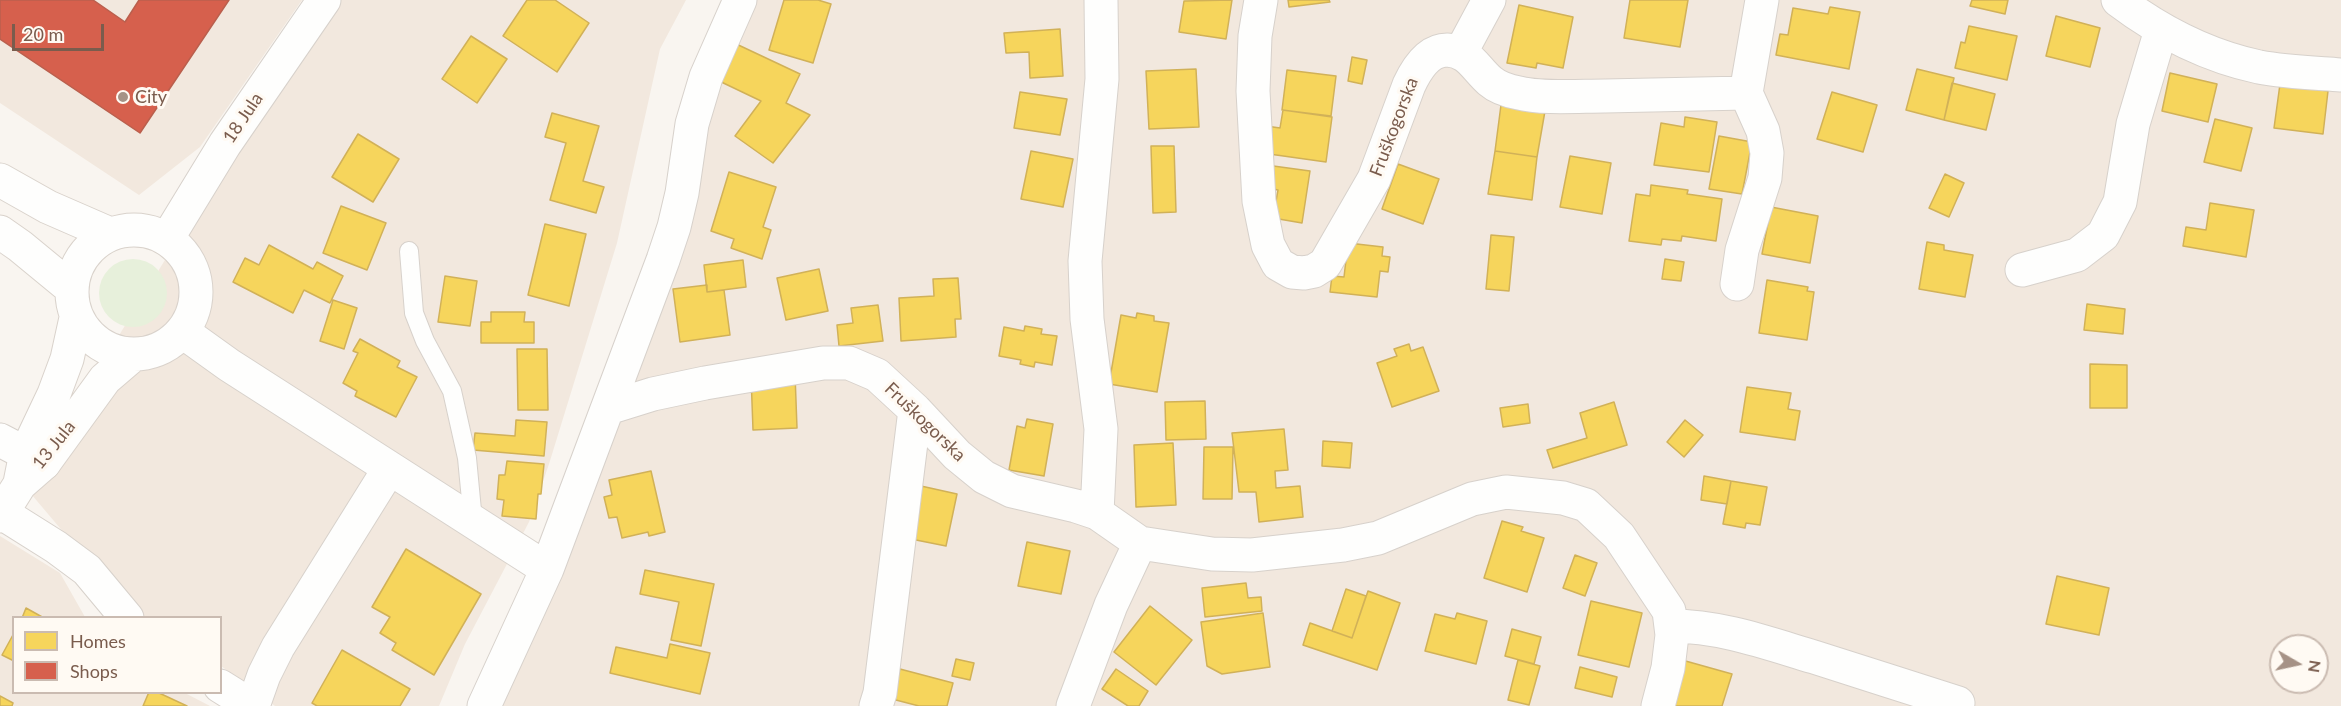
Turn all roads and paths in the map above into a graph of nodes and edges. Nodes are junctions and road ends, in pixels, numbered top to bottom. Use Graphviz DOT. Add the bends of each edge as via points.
graph roads {
  1 [pos="324,0"];
  2 [pos="740,0"];
  3 [pos="1101,0"];
  4 [pos="1262,0"];
  5 [pos="1489,0"];
  6 [pos="1762,0"];
  7 [pos="2123,1"];
  8 [pos="2161,30"];
  9 [pos="1461,52"];
  10 [pos="2341,75"];
  11 [pos="1746,93"];
  12 [pos="0,180"];
  13 [pos="0,232"];
  14 [pos="110,234"];
  15 [pos="167,239"];
  16 [pos="409,251"];
  17 [pos="2022,270"];
  18 [pos="1737,284"];
  19 [pos="74,303"];
  20 [pos="183,332"];
  21 [pos="134,355"];
  22 [pos="608,408"];
  23 [pos="915,410"];
  24 [pos="22,460"];
  25 [pos="390,468"];
  26 [pos="1097,513"];
  27 [pos="1,515"];
  28 [pos="473,521"];
  29 [pos="1140,543"];
  30 [pos="547,569"];
  31 [pos="125,616"];
  32 [pos="1671,626"];
  33 [pos="222,687"];
  34 [pos="1958,703"];
  35 [pos="252,706"];
  36 [pos="484,706"];
  37 [pos="876,706"];
  38 [pos="1073,706"];
  39 [pos="1658,706"];
  1 -- 15 [label="street, 18 Jula" via="225,144"];
  2 -- 22 [label="street" via="706,77 692,124 674,227"];
  3 -- 26 [label="street" via="1102,79 1085,261 1087,319 1101,429"];
  4 -- 9 [label="street, Fruškogorska" via="1255,36 1253,91 1258,201 1268,244 1278,264 1292,272 1314,271 1325,264 1338,245 1374,179 1416,70 1430,56 1445,50"];
  5 -- 9 [label="street"];
  6 -- 11 [label="street"];
  7 -- 8 [label="street"];
  8 -- 10 [label="street" via="2258,66"];
  8 -- 17 [label="street" via="2133,124 2120,202 2103,235 2077,255"];
  9 -- 11 [label="street" via="1488,80 1521,94"];
  11 -- 18 [label="street" via="1767,153 1765,178 1742,250"];
  12 -- 14 [label="street" via="48,207"];
  13 -- 19 [label="street" via="20,246"];
  14 -- 15 [label="street" via="130,229 149,231"];
  14 -- 19 [label="street" via="95,243 75,271"];
  15 -- 20 [label="street" via="190,265 195,282 192,317"];
  16 -- 28 [label="lane" via="414,313 452,391 467,458"];
  19 -- 21 [label="street" via="86,333 99,345 116,353"];
  19 -- 24 [label="street, 13 Jula" via="67,359"];
  20 -- 21 [label="street" via="152,353"];
  20 -- 25 [label="street"];
  21 -- 24 [label="street, 13 Jula"];
  22 -- 23 [label="street, Fruškogorska" via="653,394 824,363 849,363 877,375"];
  22 -- 30 [label="street"];
  23 -- 26 [label="street, Fruškogorska" via="957,455 984,477 1012,491"];
  23 -- 37 [label="street"];
  24 -- 27 [label="street"];
  25 -- 28 [label="street"];
  25 -- 35 [label="street" via="278,647"];
  26 -- 29 [label="street, Fruškogorska"];
  27 -- 31 [label="street" via="87,570"];
  28 -- 30 [label="street"];
  29 -- 32 [label="street, Fruškogorska" via="1212,554 1286,552 1378,538 1472,499 1506,492 1545,495 1586,505 1601,517 1656,590 1669,611"];
  29 -- 38 [label="street" via="1111,605"];
  30 -- 36 [label="street"];
  32 -- 34 [label="street" via="1720,630 1754,639"];
  32 -- 39 [label="street, Fruškogorska" via="1668,668"];
  33 -- 35 [label="street"];
}
